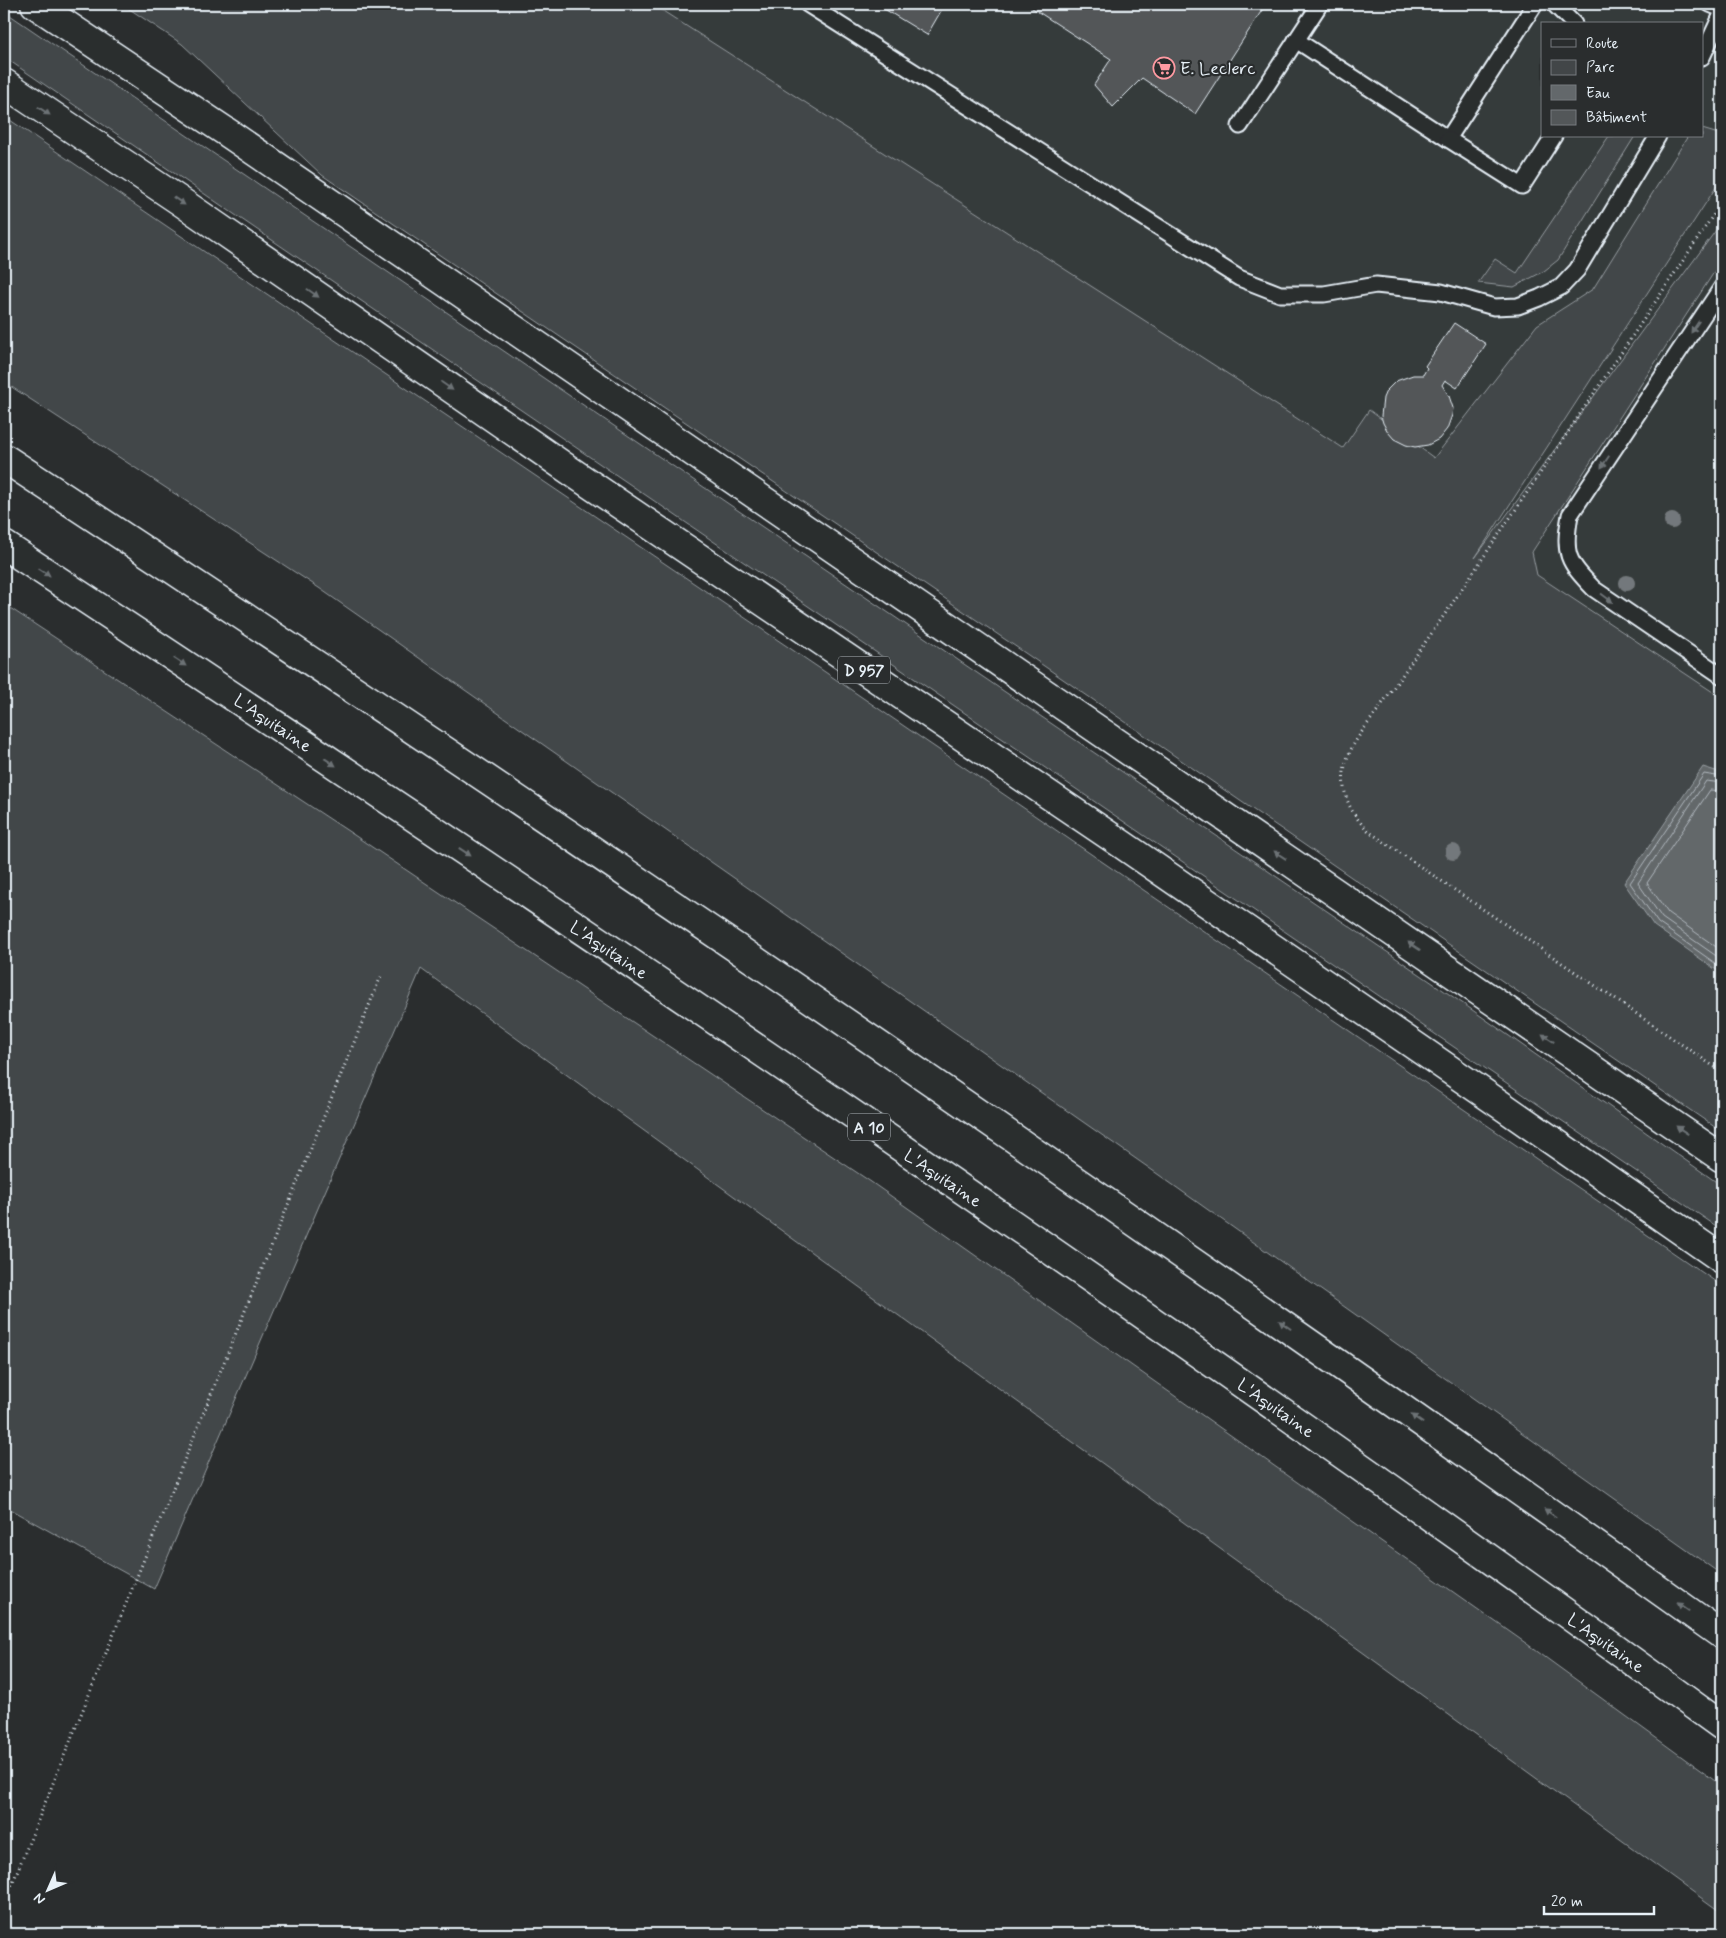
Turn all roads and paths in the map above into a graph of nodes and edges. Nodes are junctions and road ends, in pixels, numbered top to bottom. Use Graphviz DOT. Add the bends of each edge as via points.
graph roads {
  1 [pos="36,4"];
  2 [pos="807,4"];
  3 [pos="1320,4"];
  4 [pos="1535,4"];
  5 [pos="1554,4"];
  6 [pos="1710,4"];
  7 [pos="1722,9"];
  8 [pos="1722,14"];
  9 [pos="1572,22"];
  10 [pos="1296,40"];
  11 [pos="1704,53"];
  12 [pos="4,84"];
  13 [pos="1240,126"];
  14 [pos="1553,138"];
  15 [pos="1657,138"];
  16 [pos="1448,139"];
  17 [pos="1722,202"];
  18 [pos="1722,286"];
  19 [pos="4,458"];
  20 [pos="4,545"];
  21 [pos="1722,676"];
  22 [pos="381,976"];
  23 [pos="1722,1072"];
  24 [pos="1722,1158"];
  25 [pos="1722,1259"];
  26 [pos="1722,1635"];
  27 [pos="1722,1726"];
  28 [pos="4,1904"];
  24 -- 1 [label="main road, one-way"];
  2 -- 15 [label="lane" via="1239,278 1280,294 1324,294 1376,285 1441,292 1494,307 1518,306 1540,298 1561,287 1577,270"];
  3 -- 10 [label="lane"];
  4 -- 16 [label="lane"];
  5 -- 9 [label="lane"];
  6 -- 7 [label="lane"];
  8 -- 11 [label="lane"];
  10 -- 13 [label="lane"];
  10 -- 16 [label="lane"];
  12 -- 25 [label="main road, D 957, one-way" via="1132,851"];
  14 -- 16 [label="lane" via="1522,186"];
  17 -- 23 [label="path" via="1360,736 1346,763 1344,778 1350,810 1371,833"];
  18 -- 21 [label="lane, one-way" via="1570,515 1566,538 1568,556 1594,589"];
  26 -- 19 [label="main road, one-way" via="1276,1319 838,1017"];
  20 -- 27 [label="main road, L'Aquitaine / A 10, one-way" via="862,1122 1226,1373"];
  22 -- 28 [label="path"];
}
